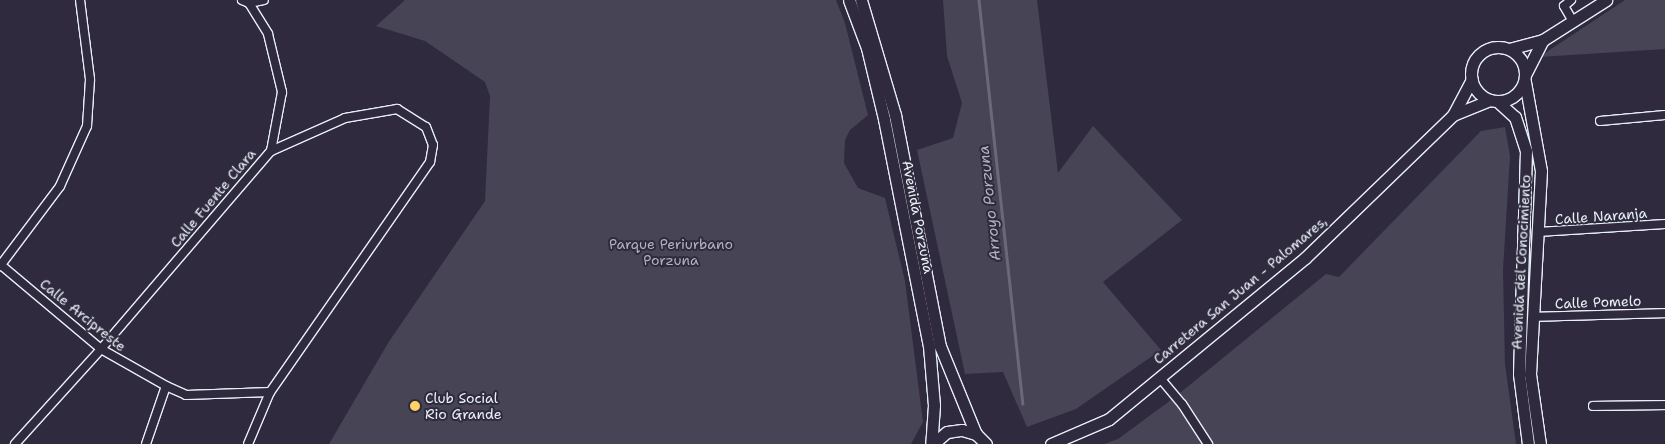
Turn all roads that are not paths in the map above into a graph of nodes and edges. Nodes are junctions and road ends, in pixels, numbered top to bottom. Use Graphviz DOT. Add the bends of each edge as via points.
graph roads {
  1 [pos="80,0"];
  2 [pos="264,0"];
  3 [pos="850,0"];
  4 [pos="861,0"];
  5 [pos="1571,0"];
  6 [pos="1606,0"];
  7 [pos="245,1"];
  8 [pos="1572,20"];
  9 [pos="1543,40"];
  10 [pos="1508,49"];
  11 [pos="1525,78"];
  12 [pos="1472,80"];
  13 [pos="1493,100"];
  14 [pos="1453,115"];
  15 [pos="1665,115"];
  16 [pos="1600,121"];
  17 [pos="271,150"];
  18 [pos="1665,224"];
  19 [pos="1538,232"];
  20 [pos="1,265"];
  21 [pos="1665,313"];
  22 [pos="1533,317"];
  23 [pos="101,349"];
  24 [pos="1160,378"];
  25 [pos="166,386"];
  26 [pos="270,392"];
  27 [pos="1665,405"];
  28 [pos="1593,406"];
  29 [pos="984,441"];
  30 [pos="15,444"];
  31 [pos="146,444"];
  32 [pos="248,444"];
  33 [pos="932,444"];
  34 [pos="1051,444"];
  35 [pos="1208,444"];
  36 [pos="1528,444"];
  37 [pos="1540,444"];
  1 -- 20 [label="street" via="90,78 87,126 60,186"];
  2 -- 7 [label="street"];
  3 -- 33 [label="street, Avenida Porzuna" via="867,48 880,102 929,346 934,405"];
  4 -- 29 [label="street, Avenida Porzuna" via="895,116 940,346"];
  5 -- 8 [label="street" via="1564,6"];
  6 -- 8 [label="street"];
  7 -- 17 [label="street" via="268,34 282,92"];
  8 -- 9 [label="street"];
  9 -- 10 [label="street"];
  9 -- 11 [label="street"];
  10 -- 11 [label="street" via="1523,63"];
  10 -- 12 [label="street" via="1492,48 1478,56 1471,71"];
  11 -- 13 [label="street" via="1514,96"];
  11 -- 19 [label="street, Avenida del Conocimiento" via="1541,171"];
  12 -- 13 [label="street" via="1481,95"];
  12 -- 14 [label="street, Carretera San Juan - Palomares,"];
  13 -- 14 [label="street, Carretera San Juan - Palomares,"];
  13 -- 36 [label="street, Avenida del Conocimiento" via="1516,117 1526,151 1519,374"];
  14 -- 24 [label="street, Carretera San Juan - Palomares," via="1305,258"];
  15 -- 16 [label="street"];
  17 -- 23 [label="street, Calle Fuente Clara"];
  17 -- 26 [label="street, Calle Fuente Clara" via="344,118 397,109 426,127 433,144 430,162 417,184"];
  18 -- 19 [label="street, Calle Naranja"];
  19 -- 22 [label="street, Avenida del Conocimiento"];
  20 -- 23 [label="street, Calle Arcipreste"];
  21 -- 22 [label="street, Calle Pomelo"];
  22 -- 37 [label="street, Avenida del Conocimiento" via="1530,374"];
  23 -- 25 [label="street, Calle Arcipreste"];
  23 -- 30 [label="street, Calle Fuente Clara"];
  24 -- 34 [label="street, Carretera San Juan - Palomares," via="1109,419"];
  24 -- 35 [label="street"];
  25 -- 26 [label="street, Calle Arcipreste" via="186,395"];
  25 -- 31 [label="street"];
  26 -- 32 [label="street, Calle Fuente Clara"];
  27 -- 28 [label="street"];
  29 -- 33 [label="street" via="954,430"];
}
